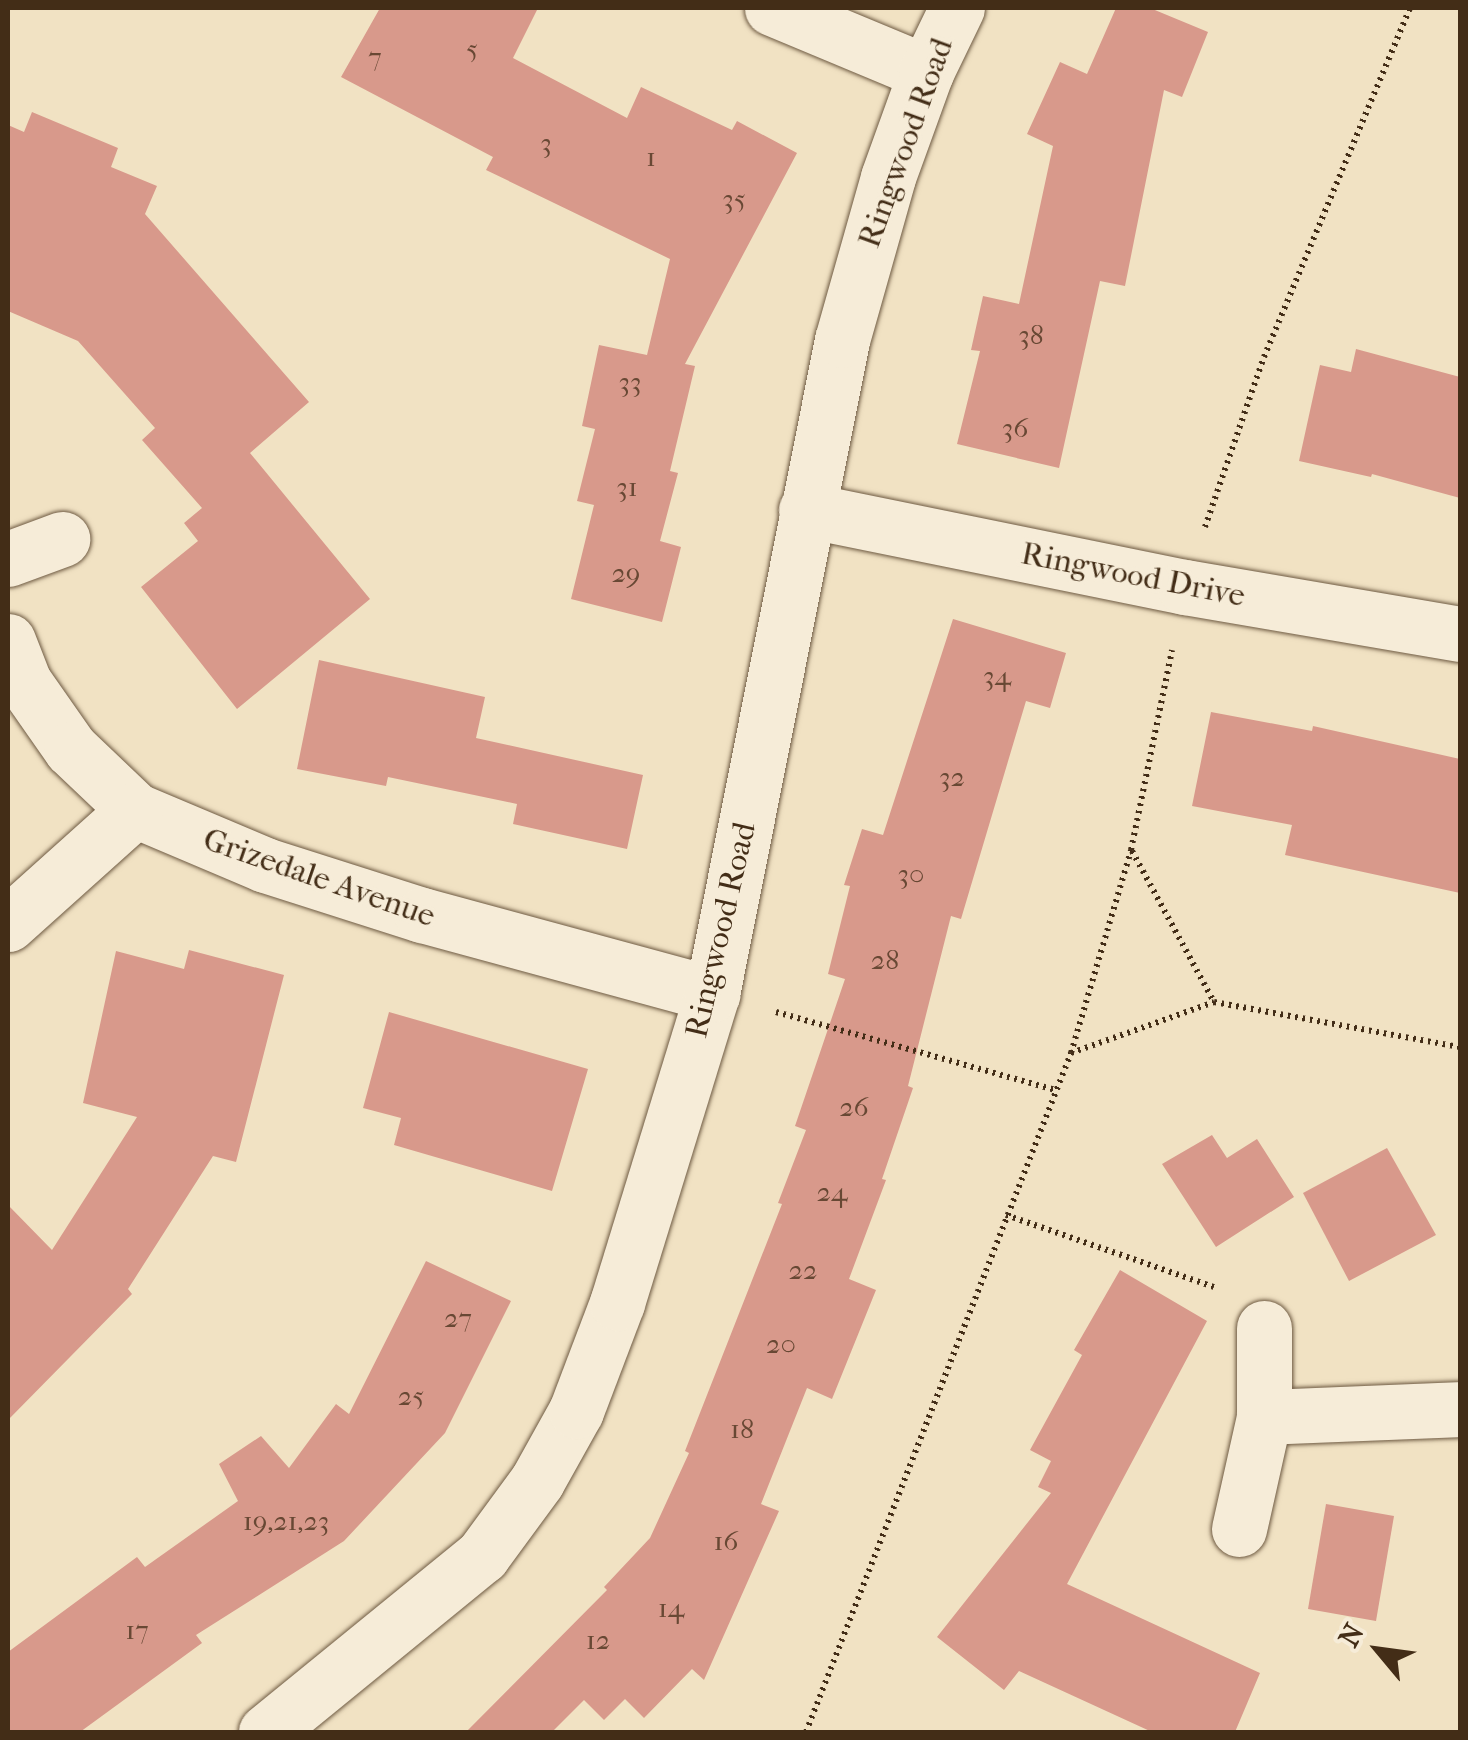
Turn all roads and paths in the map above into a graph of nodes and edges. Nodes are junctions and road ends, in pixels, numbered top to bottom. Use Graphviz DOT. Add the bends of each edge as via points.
graph roads {
  1 [pos="772,8"];
  2 [pos="958,8"];
  3 [pos="1410,8"];
  4 [pos="926,72"];
  5 [pos="806,510"];
  6 [pos="62,538"];
  7 [pos="8,559"];
  8 [pos="1185,587"];
  9 [pos="1460,634"];
  10 [pos="8,641"];
  11 [pos="136,810"];
  12 [pos="1131,850"];
  13 [pos="8,924"];
  14 [pos="712,994"];
  15 [pos="1214,1002"];
  16 [pos="1460,1047"];
  17 [pos="1071,1053"];
  18 [pos="1056,1090"];
  19 [pos="1006,1216"];
  20 [pos="1264,1328"];
  21 [pos="1460,1409"];
  22 [pos="1264,1417"];
  23 [pos="1239,1530"];
  24 [pos="266,1732"];
  25 [pos="806,1732"];
  1 -- 4 [label="street"];
  2 -- 4 [label="street, Ringwood Road"];
  3 -- 8 [label="path" via="1264,357"];
  4 -- 5 [label="street, Ringwood Road" via="842,340"];
  5 -- 8 [label="street, Ringwood Drive"];
  5 -- 14 [label="street, Ringwood Road"];
  6 -- 7 [label="street"];
  8 -- 9 [label="street, Ringwood Drive"];
  8 -- 12 [label="path"];
  10 -- 11 [label="street, Grizedale Avenue" via="24,682 71,749"];
  11 -- 13 [label="street"];
  11 -- 14 [label="street, Grizedale Avenue" via="264,866"];
  12 -- 15 [label="path"];
  12 -- 17 [label="path"];
  14 -- 18 [label="path"];
  14 -- 24 [label="street, Ringwood Road" via="617,1303 576,1411 538,1481 482,1556"];
  15 -- 16 [label="path"];
  15 -- 17 [label="path"];
  17 -- 18 [label="path"];
  18 -- 19 [label="path"];
  19 -- 20 [label="path" via="1252,1300"];
  19 -- 25 [label="path"];
  20 -- 22 [label="street"];
  21 -- 22 [label="street"];
  22 -- 23 [label="street"];
}
